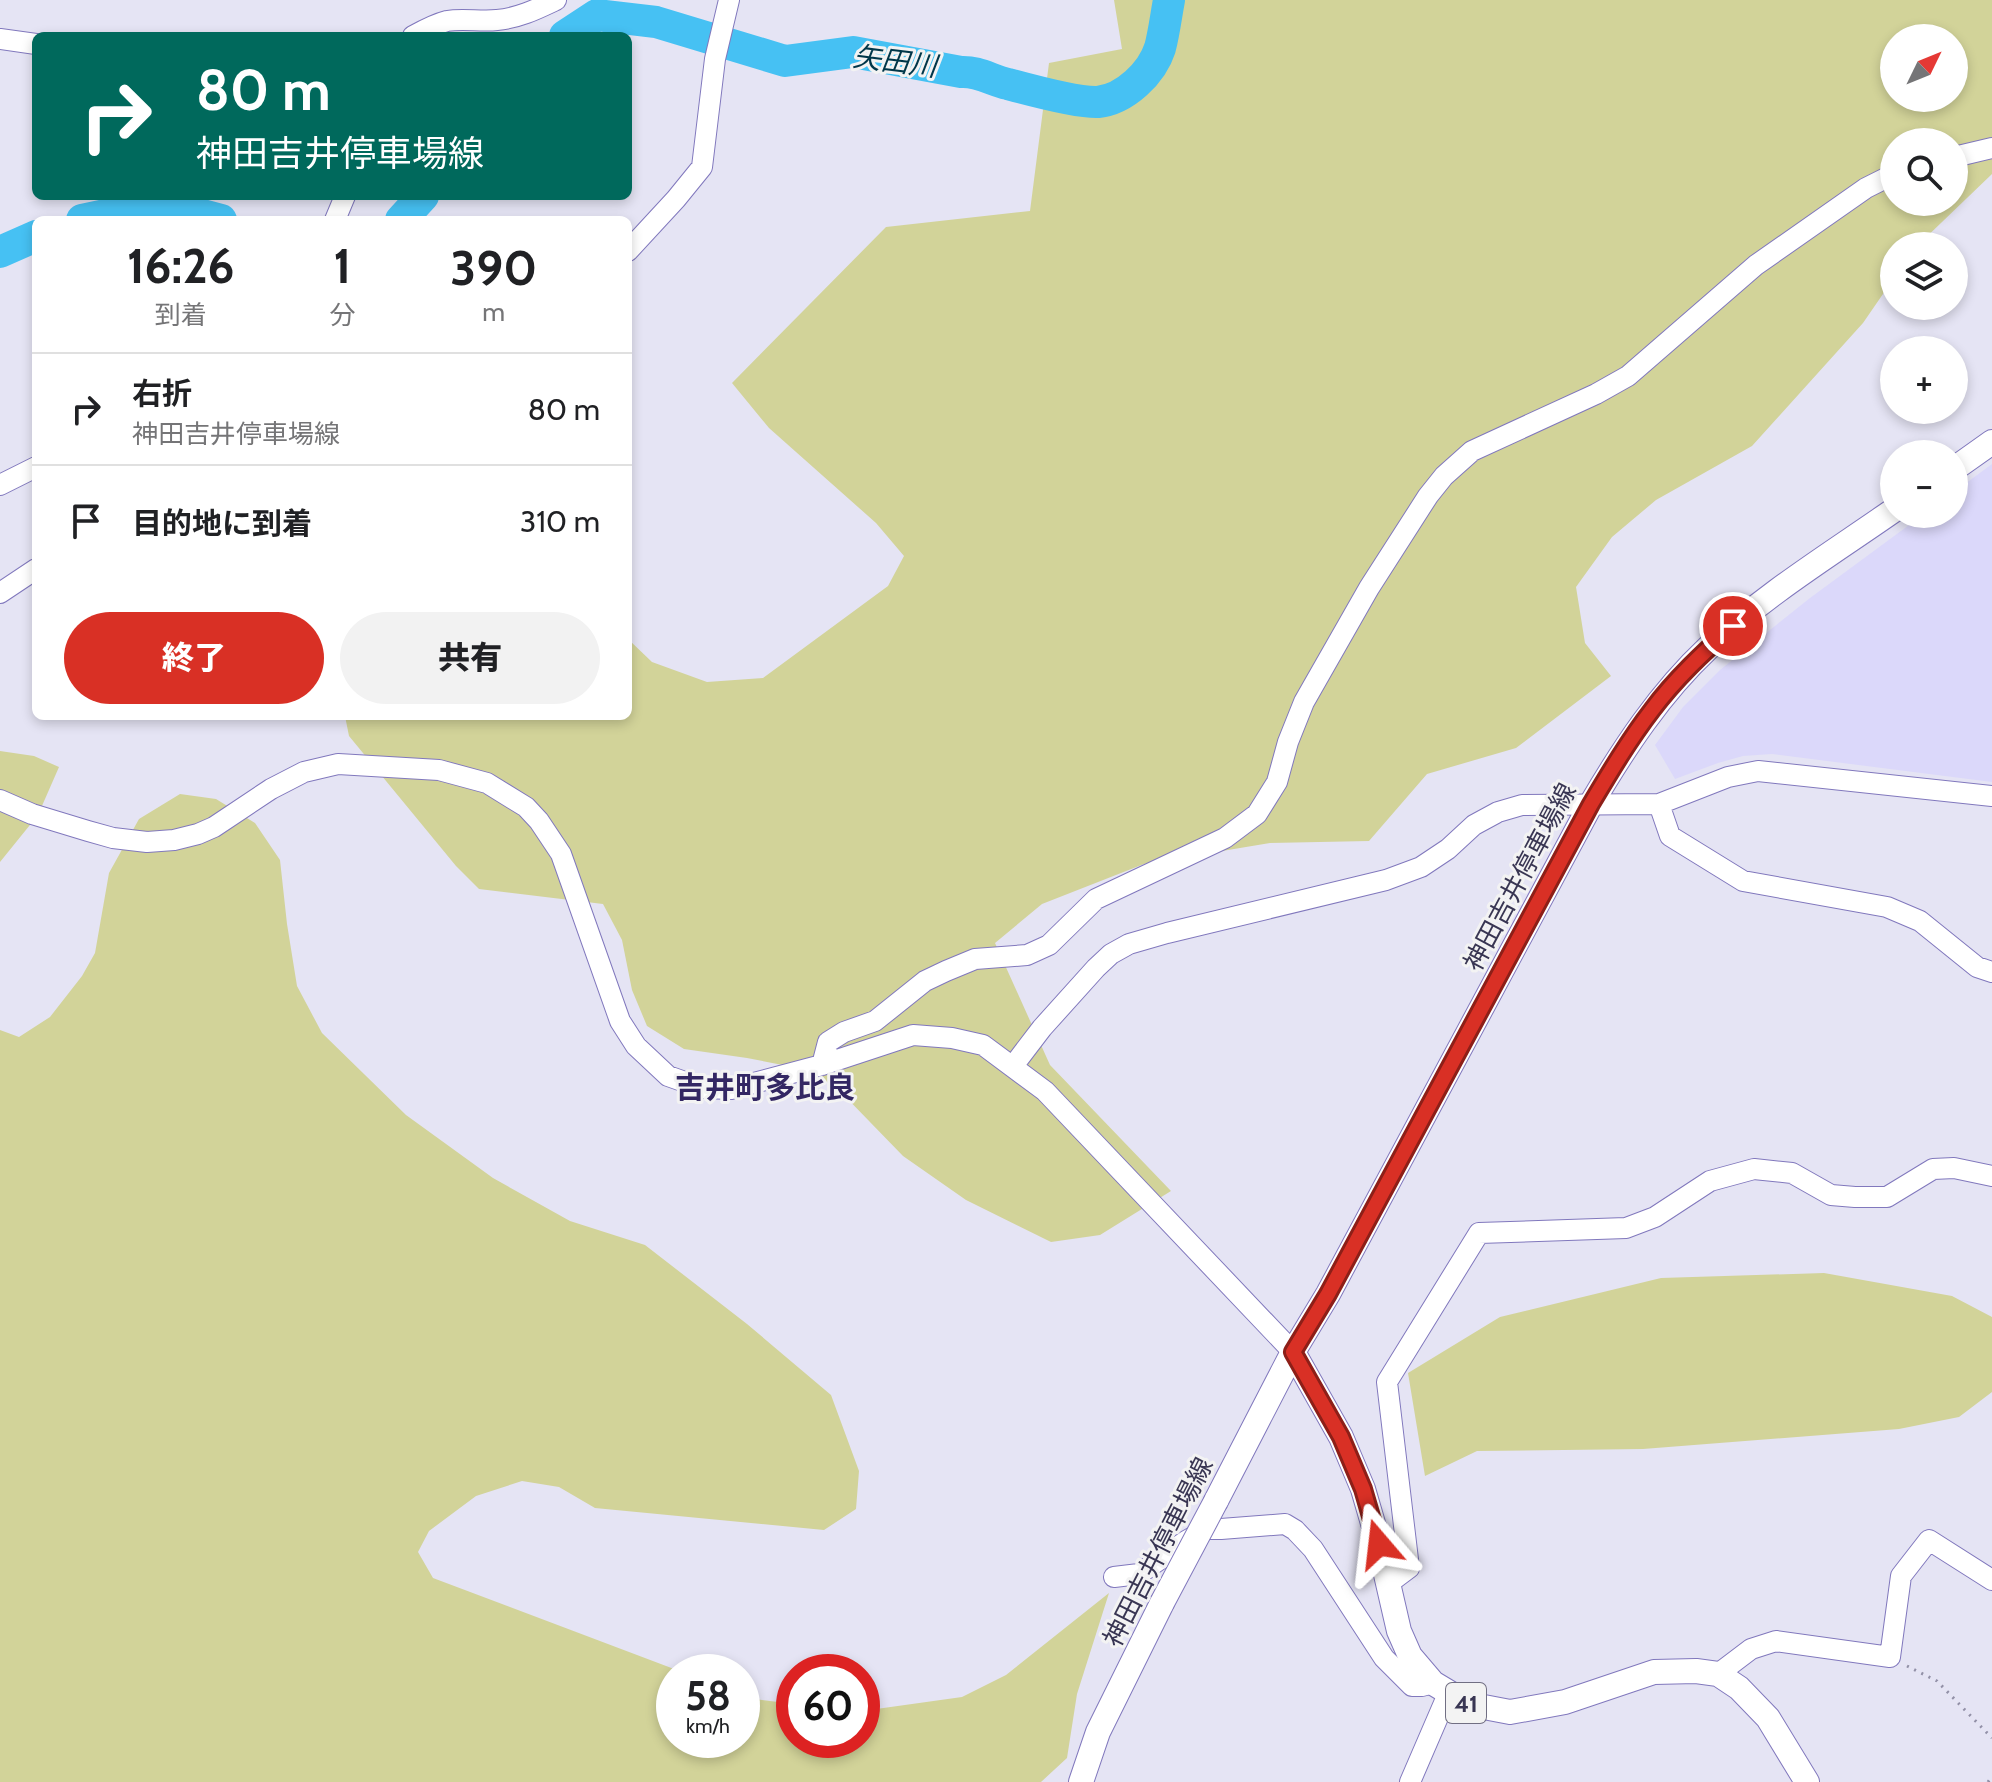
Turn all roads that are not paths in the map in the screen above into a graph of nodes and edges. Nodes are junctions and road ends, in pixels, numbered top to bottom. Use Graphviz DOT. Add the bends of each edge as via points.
graph roads {
  1 [pos="556,0"];
  2 [pos="729,0"];
  3 [pos="421,32"];
  4 [pos="0,39"];
  5 [pos="32,43"];
  6 [pos="1992,148"];
  7 [pos="1968,154"];
  8 [pos="1880,181"];
  9 [pos="632,247"];
  10 [pos="1992,442"];
  11 [pos="1968,459"];
  12 [pos="32,469"];
  13 [pos="0,485"];
  14 [pos="1880,520"];
  15 [pos="32,572"];
  16 [pos="0,593"];
  17 [pos="1992,796"];
  18 [pos="0,800"];
  19 [pos="1591,804"];
  20 [pos="1659,804"];
  21 [pos="1992,972"];
  22 [pos="822,1065"];
  23 [pos="1013,1066"];
  24 [pos="1992,1176"];
  25 [pos="1293,1352"];
  26 [pos="1114,1577"];
  27 [pos="1992,1580"];
  28 [pos="1389,1583"];
  29 [pos="1718,1674"];
  30 [pos="1440,1688"];
  31 [pos="1081,1782"];
  32 [pos="1410,1782"];
  33 [pos="1807,1782"];
  1 -- 3 [label="street" via="513,17 450,21"];
  2 -- 9 [label="street" via="715,59 702,167"];
  4 -- 5 [label="street"];
  6 -- 7 [label="street"];
  8 -- 22 [label="street" via="1756,265 1628,376 1472,451 1444,476 1369,588 1304,702 1277,782 1257,814 1225,838 1096,899 1049,945 1027,955 975,959 925,981 875,1021 828,1042"];
  10 -- 11 [label="main road"];
  12 -- 13 [label="street"];
  14 -- 19 [label="main road, 神田吉井停車場線" via="1705,650 1653,709"];
  15 -- 16 [label="street"];
  17 -- 20 [label="street" via="1758,771"];
  18 -- 22 [label="street" via="88,831 147,842 198,834 282,783 338,764 439,770 487,783 526,807 555,845 620,1021 636,1046 668,1076 702,1088 731,1089"];
  19 -- 20 [label="street"];
  19 -- 23 [label="street" via="1522,805 1498,812 1421,867 1386,880 1129,944 1096,968"];
  19 -- 25 [label="main road, 神田吉井停車場線"];
  20 -- 21 [label="street" via="1670,836 1743,881 1887,907 1920,921 1977,967"];
  22 -- 23 [label="street" via="913,1035 983,1045"];
  23 -- 25 [label="street" via="1045,1091"];
  24 -- 28 [label="street" via="1933,1169 1887,1197 1855,1197 1831,1195 1792,1173 1754,1169 1710,1181 1655,1217 1626,1228 1479,1233 1387,1382 1409,1568"];
  25 -- 28 [label="main road, 41" via="1341,1437 1363,1489"];
  25 -- 31 [label="main road, 神田吉井停車場線, bridge" via="1098,1732"];
  26 -- 30 [label="street" via="1139,1574 1207,1529 1285,1524 1313,1549 1384,1658 1412,1686"];
  27 -- 29 [label="street" via="1929,1540 1901,1576 1890,1657 1776,1641 1751,1649"];
  28 -- 30 [label="main road, 41" via="1410,1656"];
  29 -- 30 [label="main road, 41" via="1654,1672 1565,1702 1510,1712 1468,1704"];
  29 -- 33 [label="main road" via="1768,1718"];
  30 -- 32 [label="street"];
}
